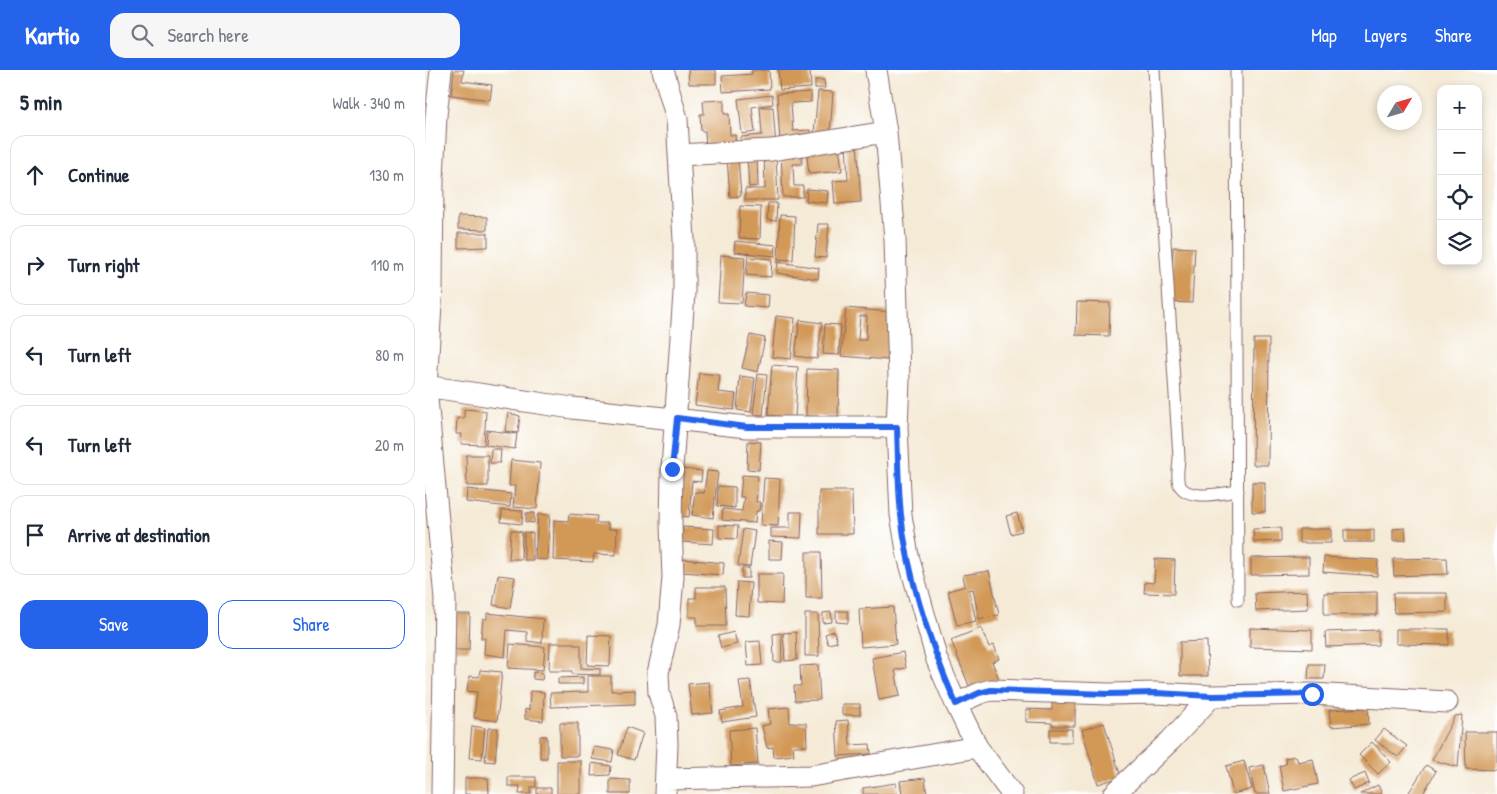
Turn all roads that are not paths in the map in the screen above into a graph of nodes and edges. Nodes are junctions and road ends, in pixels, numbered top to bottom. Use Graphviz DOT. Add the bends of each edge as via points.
graph roads {
  1 [pos="441,70"];
  2 [pos="663,70"];
  3 [pos="876,70"];
  4 [pos="1154,70"];
  5 [pos="1236,70"];
  6 [pos="886,132"];
  7 [pos="679,155"];
  8 [pos="425,386"];
  9 [pos="677,418"];
  10 [pos="897,427"];
  11 [pos="1238,491"];
  12 [pos="1238,600"];
  13 [pos="1212,696"];
  14 [pos="1447,702"];
  15 [pos="956,704"];
  16 [pos="977,747"];
  17 [pos="796,785"];
  18 [pos="665,786"];
  19 [pos="442,794"];
  20 [pos="1011,794"];
  21 [pos="1114,794"];
  1 -- 8 [label="street" via="436,116 432,288"];
  2 -- 7 [label="street" via="677,119"];
  3 -- 6 [label="street"];
  4 -- 11 [label="lane" via="1179,484 1184,491 1195,496"];
  5 -- 11 [label="lane"];
  6 -- 7 [label="street" via="772,150"];
  6 -- 10 [label="street" via="896,248"];
  7 -- 9 [label="street" via="684,293"];
  8 -- 9 [label="street" via="572,408"];
  8 -- 19 [label="street" via="445,599"];
  9 -- 10 [label="street" via="747,427"];
  9 -- 18 [label="street" via="671,478 673,577 669,625 658,673 659,693 666,716"];
  10 -- 15 [label="street" via="901,515 908,556 937,660"];
  11 -- 12 [label="lane"];
  13 -- 14 [label="street" via="1312,694"];
  13 -- 15 [label="street" via="991,690"];
  13 -- 21 [label="street"];
  15 -- 16 [label="street"];
  16 -- 17 [label="street" via="848,770"];
  16 -- 20 [label="street"];
  17 -- 18 [label="street"];
}
